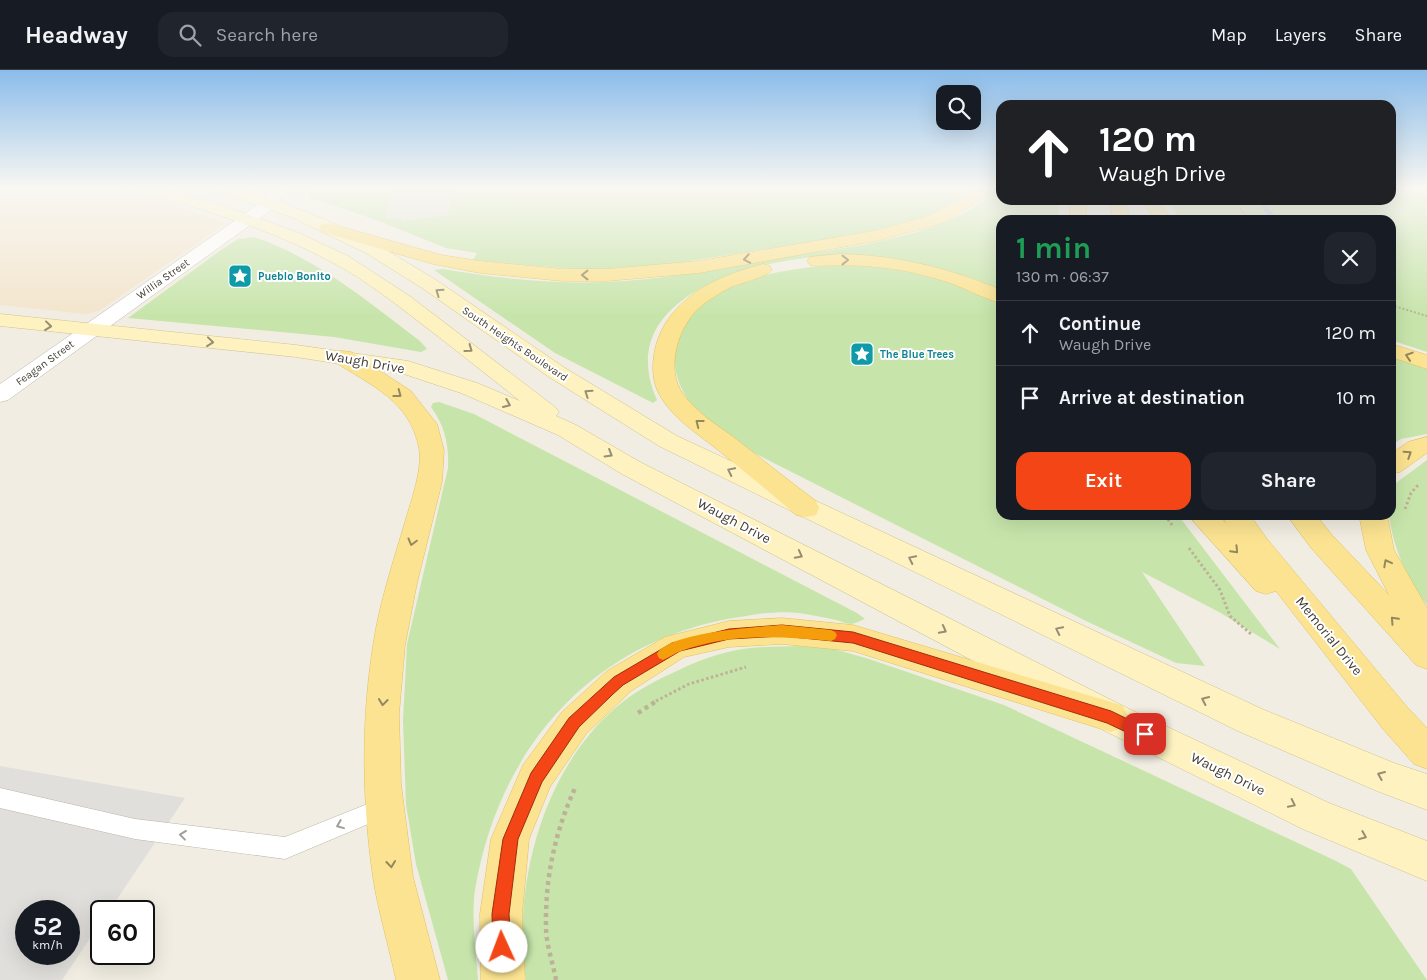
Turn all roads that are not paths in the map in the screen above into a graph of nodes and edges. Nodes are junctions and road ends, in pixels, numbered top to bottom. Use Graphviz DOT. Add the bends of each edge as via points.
graph roads {
  1 [pos="233,229"];
  2 [pos="271,229"];
  3 [pos="331,229"];
  4 [pos="333,229"];
  5 [pos="900,229"];
  6 [pos="996,295"];
  7 [pos="0,320"];
  8 [pos="91,331"];
  9 [pos="1396,352"];
  10 [pos="343,357"];
  11 [pos="1427,362"];
  12 [pos="0,396"];
  13 [pos="567,430"];
  14 [pos="1427,446"];
  15 [pos="1396,463"];
  16 [pos="806,508"];
  17 [pos="1207,520"];
  18 [pos="1239,520"];
  19 [pos="1305,520"];
  20 [pos="1374,520"];
  21 [pos="1427,637"];
  22 [pos="1427,656"];
  23 [pos="1111,718"];
  24 [pos="1395,718"];
  25 [pos="1427,753"];
  26 [pos="1427,792"];
  27 [pos="0,798"];
  28 [pos="386,807"];
  29 [pos="1427,861"];
  30 [pos="418,980"];
  31 [pos="503,980"];
  1 -- 8 [label="street, Willia Street"];
  2 -- 13 [label="main road, one-way" via="343,261 391,292 487,362"];
  16 -- 3 [label="main road, South Heights Boulevard, one-way" via="668,441 595,398 372,249"];
  5 -- 4 [label="main road, one-way" via="699,267 607,275 524,273 480,267 439,260"];
  16 -- 6 [label="main road, one-way" via="688,414 668,388 663,362 670,335 682,312 704,294 760,270 826,260 895,263 934,271"];
  7 -- 8 [label="main road, Waugh Drive, one-way"];
  8 -- 10 [label="main road, Waugh Drive, one-way"];
  8 -- 12 [label="street, Feagan Street"];
  11 -- 9 [label="main road, one-way"];
  10 -- 13 [label="main road, Waugh Drive, one-way" via="408,368 469,388"];
  10 -- 28 [label="main road, one-way" via="402,396 425,424 432,450 429,482 388,645 382,714"];
  13 -- 23 [label="main road, Waugh Drive, one-way" via="631,468"];
  15 -- 14 [label="main road, one-way" via="1417,448"];
  26 -- 16 [label="main road, one-way" via="1250,720"];
  17 -- 24 [label="main road, one-way"];
  18 -- 24 [label="main road, Memorial Drive"];
  22 -- 19 [label="main road, one-way"];
  21 -- 20 [label="main road, one-way" via="1380,550"];
  23 -- 29 [label="main road, Waugh Drive, one-way" via="1318,817"];
  23 -- 31 [label="main road" via="853,638 782,630 729,634 676,646 612,687 574,723 536,778 510,839 501,914"];
  24 -- 25 [label="main road, Memorial Drive"];
  28 -- 27 [label="lane, one-way" via="284,848 135,829"];
  28 -- 30 [label="main road, one-way" via="392,877"];
}
